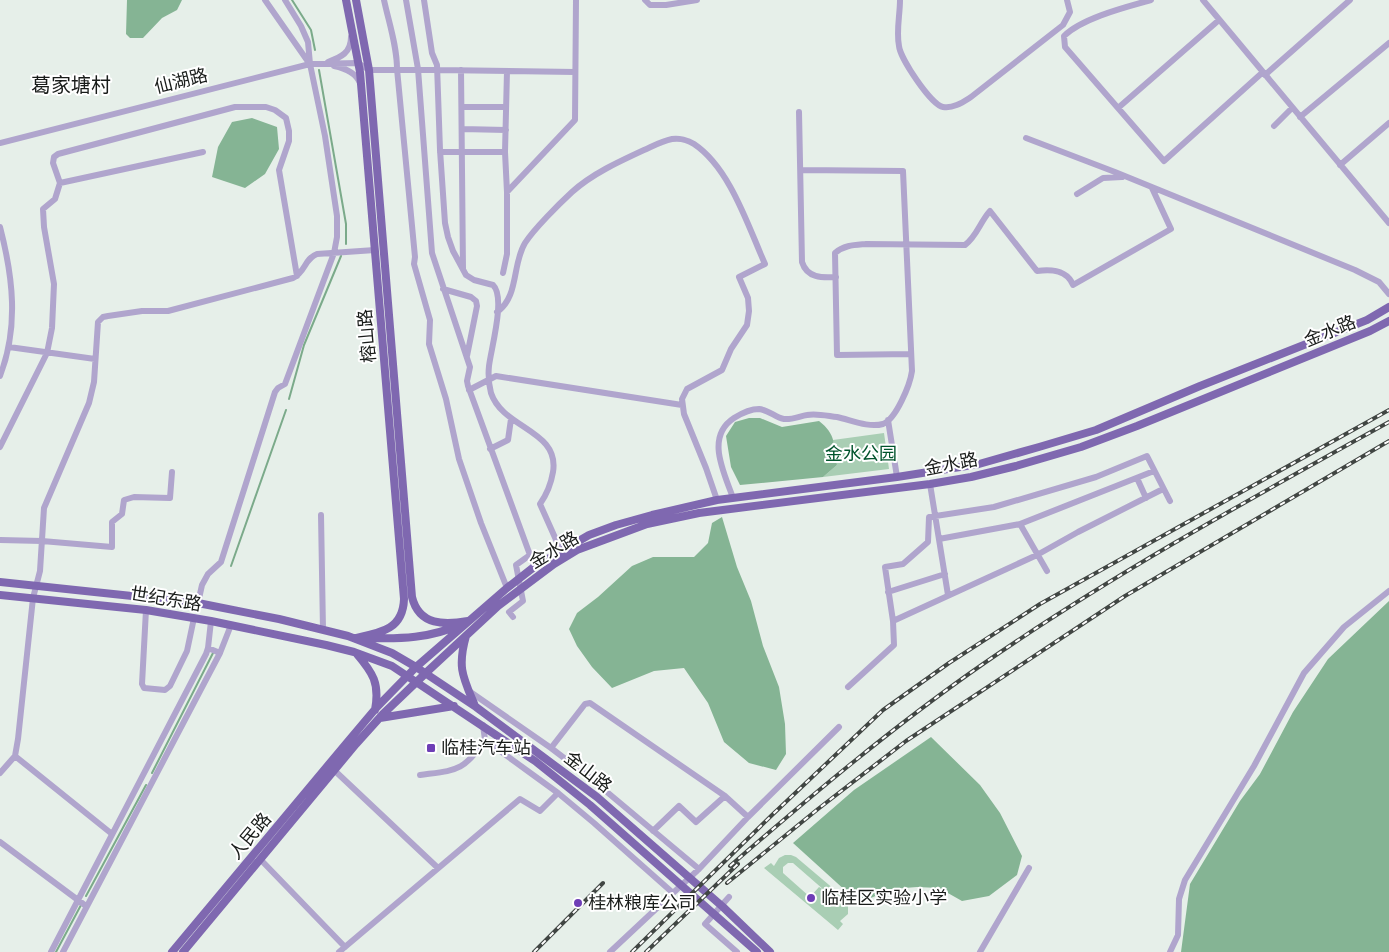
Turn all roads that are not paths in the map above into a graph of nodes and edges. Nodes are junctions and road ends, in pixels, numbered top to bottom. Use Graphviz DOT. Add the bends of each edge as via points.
graph roads {
  1 [pos="265,0"];
  2 [pos="285,0"];
  3 [pos="346,0"];
  4 [pos="356,0"];
  5 [pos="384,0"];
  6 [pos="406,0"];
  7 [pos="424,0"];
  8 [pos="576,0"];
  9 [pos="645,0"];
  10 [pos="697,0"];
  11 [pos="900,0"];
  12 [pos="1067,0"];
  13 [pos="1151,0"];
  14 [pos="1203,0"];
  15 [pos="1350,0"];
  16 [pos="1219,20"];
  17 [pos="352,31"];
  18 [pos="1389,43"];
  19 [pos="367,58"];
  20 [pos="358,63"];
  21 [pos="310,64"];
  22 [pos="323,64"];
  23 [pos="396,69"];
  24 [pos="418,69"];
  25 [pos="369,70"];
  26 [pos="379,70"];
  27 [pos="438,70"];
  28 [pos="462,70"];
  29 [pos="507,71"];
  30 [pos="575,72"];
  31 [pos="1264,73"];
  32 [pos="370,79"];
  33 [pos="361,85"];
  34 [pos="462,107"];
  35 [pos="506,108"];
  36 [pos="1118,108"];
  37 [pos="1292,108"];
  38 [pos="799,112"];
  39 [pos="1300,117"];
  40 [pos="1389,123"];
  41 [pos="1274,126"];
  42 [pos="462,129"];
  43 [pos="506,130"];
  44 [pos="1026,138"];
  45 [pos="0,143"];
  46 [pos="203,152"];
  47 [pos="440,152"];
  48 [pos="462,152"];
  49 [pos="505,152"];
  50 [pos="1340,164"];
  51 [pos="801,170"];
  52 [pos="1126,177"];
  53 [pos="60,183"];
  54 [pos="1152,188"];
  55 [pos="507,192"];
  56 [pos="1077,194"];
  57 [pos="1388,220"];
  58 [pos="0,227"];
  59 [pos="906,245"];
  60 [pos="375,250"];
  61 [pos="334,252"];
  62 [pos="463,270"];
  63 [pos="503,273"];
  64 [pos="296,276"];
  65 [pos="836,278"];
  66 [pos="444,289"];
  67 [pos="1389,294"];
  68 [pos="1389,307"];
  69 [pos="497,312"];
  70 [pos="1389,321"];
  71 [pos="9,347"];
  72 [pos="47,353"];
  73 [pos="911,354"];
  74 [pos="467,358"];
  75 [pos="95,359"];
  76 [pos="0,376"];
  77 [pos="489,380"];
  78 [pos="469,390"];
  79 [pos="682,405"];
  80 [pos="511,419"];
  81 [pos="888,420"];
  82 [pos="0,447"];
  83 [pos="490,449"];
  84 [pos="1154,471"];
  85 [pos="172,472"];
  86 [pos="897,477"];
  87 [pos="1137,478"];
  88 [pos="930,484"];
  89 [pos="1163,489"];
  90 [pos="733,498"];
  91 [pos="1146,498"];
  92 [pos="718,500"];
  93 [pos="1170,501"];
  94 [pos="321,515"];
  95 [pos="935,516"];
  96 [pos="1020,524"];
  97 [pos="939,539"];
  98 [pos="0,540"];
  99 [pos="42,541"];
  100 [pos="560,551"];
  101 [pos="1037,554"];
  102 [pos="1047,571"];
  103 [pos="945,574"];
  104 [pos="0,582"];
  105 [pos="35,585"];
  106 [pos="507,588"];
  107 [pos="1389,590"];
  108 [pos="888,592"];
  109 [pos="948,595"];
  110 [pos="0,596"];
  111 [pos="33,598"];
  112 [pos="198,603"];
  113 [pos="146,610"];
  114 [pos="511,614"];
  115 [pos="194,618"];
  116 [pos="211,621"];
  117 [pos="470,621"];
  118 [pos="892,621"];
  119 [pos="231,626"];
  120 [pos="323,630"];
  121 [pos="467,634"];
  122 [pos="354,638"];
  123 [pos="208,648"];
  124 [pos="354,652"];
  125 [pos="220,653"];
  126 [pos="416,666"];
  127 [pos="425,673"];
  128 [pos="408,676"];
  129 [pos="416,682"];
  130 [pos="848,687"];
  131 [pos="469,692"];
  132 [pos="454,706"];
  133 [pos="476,706"];
  134 [pos="375,710"];
  135 [pos="380,718"];
  136 [pos="482,726"];
  137 [pos="839,727"];
  138 [pos="485,740"];
  139 [pos="353,741"];
  140 [pos="551,748"];
  141 [pos="15,756"];
  142 [pos="334,770"];
  143 [pos="0,773"];
  144 [pos="144,775"];
  145 [pos="420,775"];
  146 [pos="154,780"];
  147 [pos="558,793"];
  148 [pos="725,796"];
  149 [pos="748,817"];
  150 [pos="652,831"];
  151 [pos="112,834"];
  152 [pos="0,842"];
  153 [pos="260,860"];
  154 [pos="438,868"];
  155 [pos="1029,868"];
  156 [pos="699,870"];
  157 [pos="673,893"];
  158 [pos="729,897"];
  159 [pos="78,899"];
  160 [pos="86,906"];
  161 [pos="345,947"];
  162 [pos="51,952"];
  163 [pos="63,952"];
  164 [pos="172,952"];
  165 [pos="183,952"];
  166 [pos="339,952"];
  167 [pos="610,952"];
  168 [pos="737,952"];
  169 [pos="757,952"];
  170 [pos="770,952"];
  171 [pos="980,952"];
  172 [pos="1170,952"];
  1 -- 21 [label="street"];
  2 -- 21 [label="street" via="306,35"];
  3 -- 17 [label="main road, 榕山路"];
  4 -- 19 [label="main road, 榕山路"];
  5 -- 23 [label="street" via="397,55"];
  6 -- 24 [label="street"];
  7 -- 27 [label="street" via="432,53"];
  8 -- 30 [label="street"];
  9 -- 10 [label="street" via="650,5"];
  11 -- 12 [label="street" via="899,48 930,98 944,108 956,106 971,97 1064,25 1070,12"];
  13 -- 36 [label="street" via="1079,25 1064,36 1065,47"];
  14 -- 16 [label="street"];
  15 -- 31 [label="street"];
  16 -- 31 [label="street"];
  16 -- 36 [label="street"];
  17 -- 20 [label="main road, 榕山路"];
  17 -- 22 [label="street" via="348,50 341,57"];
  18 -- 39 [label="street"];
  19 -- 25 [label="main road, 榕山路"];
  19 -- 26 [label="street"];
  20 -- 22 [label="street, 仙湖路"];
  20 -- 25 [label="street"];
  20 -- 33 [label="main road, 榕山路"];
  21 -- 22 [label="street, 仙湖路"];
  21 -- 45 [label="street, 仙湖路"];
  21 -- 61 [label="street" via="337,216"];
  22 -- 33 [label="street" via="351,72"];
  23 -- 24 [label="street"];
  23 -- 26 [label="street"];
  23 -- 106 [label="street" via="414,264 430,320 429,344 446,399 459,460"];
  24 -- 27 [label="street"];
  24 -- 66 [label="street" via="432,253"];
  25 -- 26 [label="street"];
  25 -- 32 [label="main road, 榕山路"];
  26 -- 32 [label="street"];
  27 -- 28 [label="street"];
  27 -- 47 [label="street"];
  28 -- 29 [label="street"];
  28 -- 34 [label="street"];
  29 -- 30 [label="street"];
  29 -- 35 [label="street"];
  30 -- 55 [label="street" via="575,120"];
  31 -- 36 [label="street" via="1164,161"];
  31 -- 37 [label="street"];
  32 -- 117 [label="main road, 榕山路" via="412,597 418,610 428,619 447,624"];
  33 -- 60 [label="main road, 榕山路"];
  34 -- 35 [label="street"];
  34 -- 42 [label="street"];
  35 -- 43 [label="street"];
  37 -- 39 [label="street"];
  37 -- 41 [label="street"];
  38 -- 51 [label="street"];
  39 -- 50 [label="street"];
  40 -- 50 [label="street"];
  42 -- 43 [label="street"];
  42 -- 48 [label="street"];
  43 -- 49 [label="street"];
  44 -- 52 [label="street"];
  46 -- 53 [label="street"];
  47 -- 48 [label="street"];
  47 -- 62 [label="street" via="448,236"];
  48 -- 49 [label="street"];
  48 -- 62 [label="street"];
  49 -- 55 [label="street"];
  50 -- 57 [label="street"];
  51 -- 59 [label="street" via="902,171"];
  51 -- 65 [label="street" via="804,267 811,275"];
  52 -- 54 [label="street"];
  52 -- 56 [label="street" via="1103,178"];
  53 -- 64 [label="street" via="52,161 58,154 235,107 275,110 286,118 289,131 287,149 279,170"];
  53 -- 72 [label="street" via="55,199 43,209 54,290"];
  54 -- 59 [label="street" via="1171,229 1074,285 1071,278 1061,272 1037,271 990,211 972,240 965,245"];
  54 -- 67 [label="street" via="1369,276"];
  55 -- 63 [label="street" via="507,254"];
  58 -- 71 [label="street" via="12,283 13,318"];
  59 -- 65 [label="street" via="843,247 835,253"];
  59 -- 73 [label="street"];
  60 -- 61 [label="street"];
  60 -- 122 [label="main road, 榕山路" via="404,606 400,618 386,631"];
  61 -- 64 [label="street" via="311,256 302,273"];
  61 -- 112 [label="street" via="285,384 275,392 221,562 208,574"];
  62 -- 69 [label="street" via="469,278 495,286 498,292"];
  64 -- 75 [label="street" via="168,311 103,317 97,326"];
  65 -- 73 [label="street" via="837,355"];
  66 -- 74 [label="street"];
  66 -- 74 [label="street" via="474,298 477,303"];
  68 -- 86 [label="main road, 金水路" via="1367,320 1096,430 979,464"];
  69 -- 77 [label="street"];
  69 -- 79 [label="street" via="509,298 526,242 572,192 614,164 664,142 681,139 693,144 728,183 765,264 739,277 748,298 747,325 724,366 687,389"];
  70 -- 88 [label="main road, 金水路" via="1081,447 989,473"];
  71 -- 72 [label="street"];
  71 -- 76 [label="street"];
  72 -- 75 [label="street"];
  72 -- 82 [label="street"];
  73 -- 81 [label="street" via="911,381"];
  74 -- 78 [label="street"];
  75 -- 99 [label="street" via="89,403 46,500"];
  77 -- 78 [label="street"];
  77 -- 79 [label="street" via="496,376"];
  77 -- 80 [label="street" via="494,401"];
  78 -- 83 [label="street"];
  79 -- 92 [label="street"];
  80 -- 83 [label="street" via="508,440"];
  80 -- 100 [label="street" via="542,439 554,462 552,478 540,504"];
  81 -- 86 [label="street"];
  81 -- 90 [label="street" via="882,424 865,424 816,414 784,419 760,410 732,419 722,430 718,449"];
  83 -- 114 [label="street" via="530,555 516,565 523,601"];
  84 -- 87 [label="street"];
  84 -- 89 [label="street"];
  84 -- 95 [label="street" via="1147,456 1096,477 994,508"];
  85 -- 99 [label="street" via="170,498 134,497 124,500 122,514 112,522 112,547"];
  86 -- 90 [label="main road, 金水路"];
  87 -- 91 [label="street"];
  87 -- 96 [label="street"];
  88 -- 95 [label="street"];
  88 -- 121 [label="main road, 金水路" via="733,508 647,524 577,550 562,559 498,606"];
  89 -- 91 [label="street"];
  89 -- 93 [label="street"];
  90 -- 92 [label="main road, 金水路"];
  91 -- 101 [label="street"];
  92 -- 100 [label="main road, 金水路" via="616,525"];
  94 -- 120 [label="street"];
  95 -- 97 [label="street"];
  95 -- 108 [label="street" via="929,517 928,542 902,564 884,567"];
  96 -- 97 [label="street"];
  96 -- 101 [label="street"];
  97 -- 103 [label="street"];
  98 -- 99 [label="street"];
  99 -- 105 [label="street" via="40,571"];
  100 -- 106 [label="main road, 金水路"];
  101 -- 102 [label="street"];
  101 -- 109 [label="street"];
  103 -- 108 [label="street"];
  103 -- 109 [label="street"];
  104 -- 105 [label="main road, 世纪东路"];
  105 -- 111 [label="street"];
  105 -- 112 [label="main road, 世纪东路"];
  106 -- 117 [label="main road, 金水路"];
  107 -- 172 [label="street" via="1344,627 1304,673 1254,766 1186,880 1179,899 1178,935"];
  108 -- 118 [label="street"];
  109 -- 118 [label="street"];
  110 -- 111 [label="main road, 世纪东路"];
  111 -- 113 [label="main road, 世纪东路"];
  111 -- 141 [label="street"];
  112 -- 120 [label="main road, 世纪东路"];
  113 -- 115 [label="main road, 世纪东路"];
  113 -- 115 [label="street" via="142,684 150,690 165,690 170,686 187,651"];
  115 -- 116 [label="main road, 世纪东路"];
  116 -- 119 [label="main road, 世纪东路"];
  116 -- 123 [label="street"];
  117 -- 122 [label="main road" via="408,638"];
  117 -- 126 [label="main road, 金水路"];
  118 -- 130 [label="street" via="894,645"];
  119 -- 124 [label="main road, 世纪东路"];
  119 -- 125 [label="street"];
  120 -- 122 [label="main road, 世纪东路"];
  121 -- 127 [label="main road, 金水路"];
  121 -- 131 [label="main road" via="460,658"];
  122 -- 126 [label="main road, 金山路"];
  123 -- 125 [label="street"];
  123 -- 144 [label="street"];
  124 -- 128 [label="main road, 金山路" via="392,666"];
  124 -- 134 [label="main road" via="375,679"];
  125 -- 146 [label="street"];
  126 -- 127 [label="main road, 金山路"];
  126 -- 128 [label="main road, 金水路"];
  127 -- 129 [label="main road, 金水路"];
  127 -- 133 [label="main road, 金山路"];
  128 -- 129 [label="main road, 金山路"];
  128 -- 134 [label="main road, 金水路"];
  129 -- 132 [label="main road, 金山路"];
  129 -- 135 [label="main road, 金水路"];
  131 -- 133 [label="main road"];
  131 -- 140 [label="street"];
  132 -- 135 [label="main road"];
  132 -- 136 [label="main road, 金山路"];
  133 -- 170 [label="main road, 金山路" via="597,797"];
  134 -- 139 [label="main road, 金水路"];
  135 -- 139 [label="main road, 金水路"];
  136 -- 138 [label="street"];
  136 -- 169 [label="main road, 金山路" via="535,761 590,805"];
  137 -- 149 [label="street"];
  138 -- 145 [label="street" via="470,760 458,768"];
  138 -- 147 [label="street"];
  139 -- 142 [label="main road, 人民路"];
  139 -- 164 [label="main road, 人民路"];
  140 -- 148 [label="street" via="585,704 590,703"];
  140 -- 150 [label="street"];
  141 -- 143 [label="street"];
  141 -- 151 [label="street"];
  142 -- 153 [label="main road, 人民路"];
  142 -- 154 [label="street"];
  144 -- 146 [label="street"];
  144 -- 151 [label="street"];
  146 -- 160 [label="street"];
  147 -- 154 [label="street" via="540,811 520,799"];
  147 -- 157 [label="street"];
  148 -- 149 [label="street"];
  148 -- 150 [label="street" via="696,822 679,806"];
  149 -- 156 [label="street"];
  150 -- 156 [label="street"];
  151 -- 159 [label="street"];
  152 -- 159 [label="street"];
  153 -- 161 [label="street"];
  153 -- 165 [label="main road, 人民路"];
  154 -- 161 [label="street"];
  155 -- 171 [label="street"];
  156 -- 157 [label="street"];
  157 -- 167 [label="street"];
  158 -- 168 [label="street" via="705,924"];
  159 -- 160 [label="street"];
  159 -- 162 [label="street"];
  160 -- 163 [label="street"];
  161 -- 166 [label="street"];
}
